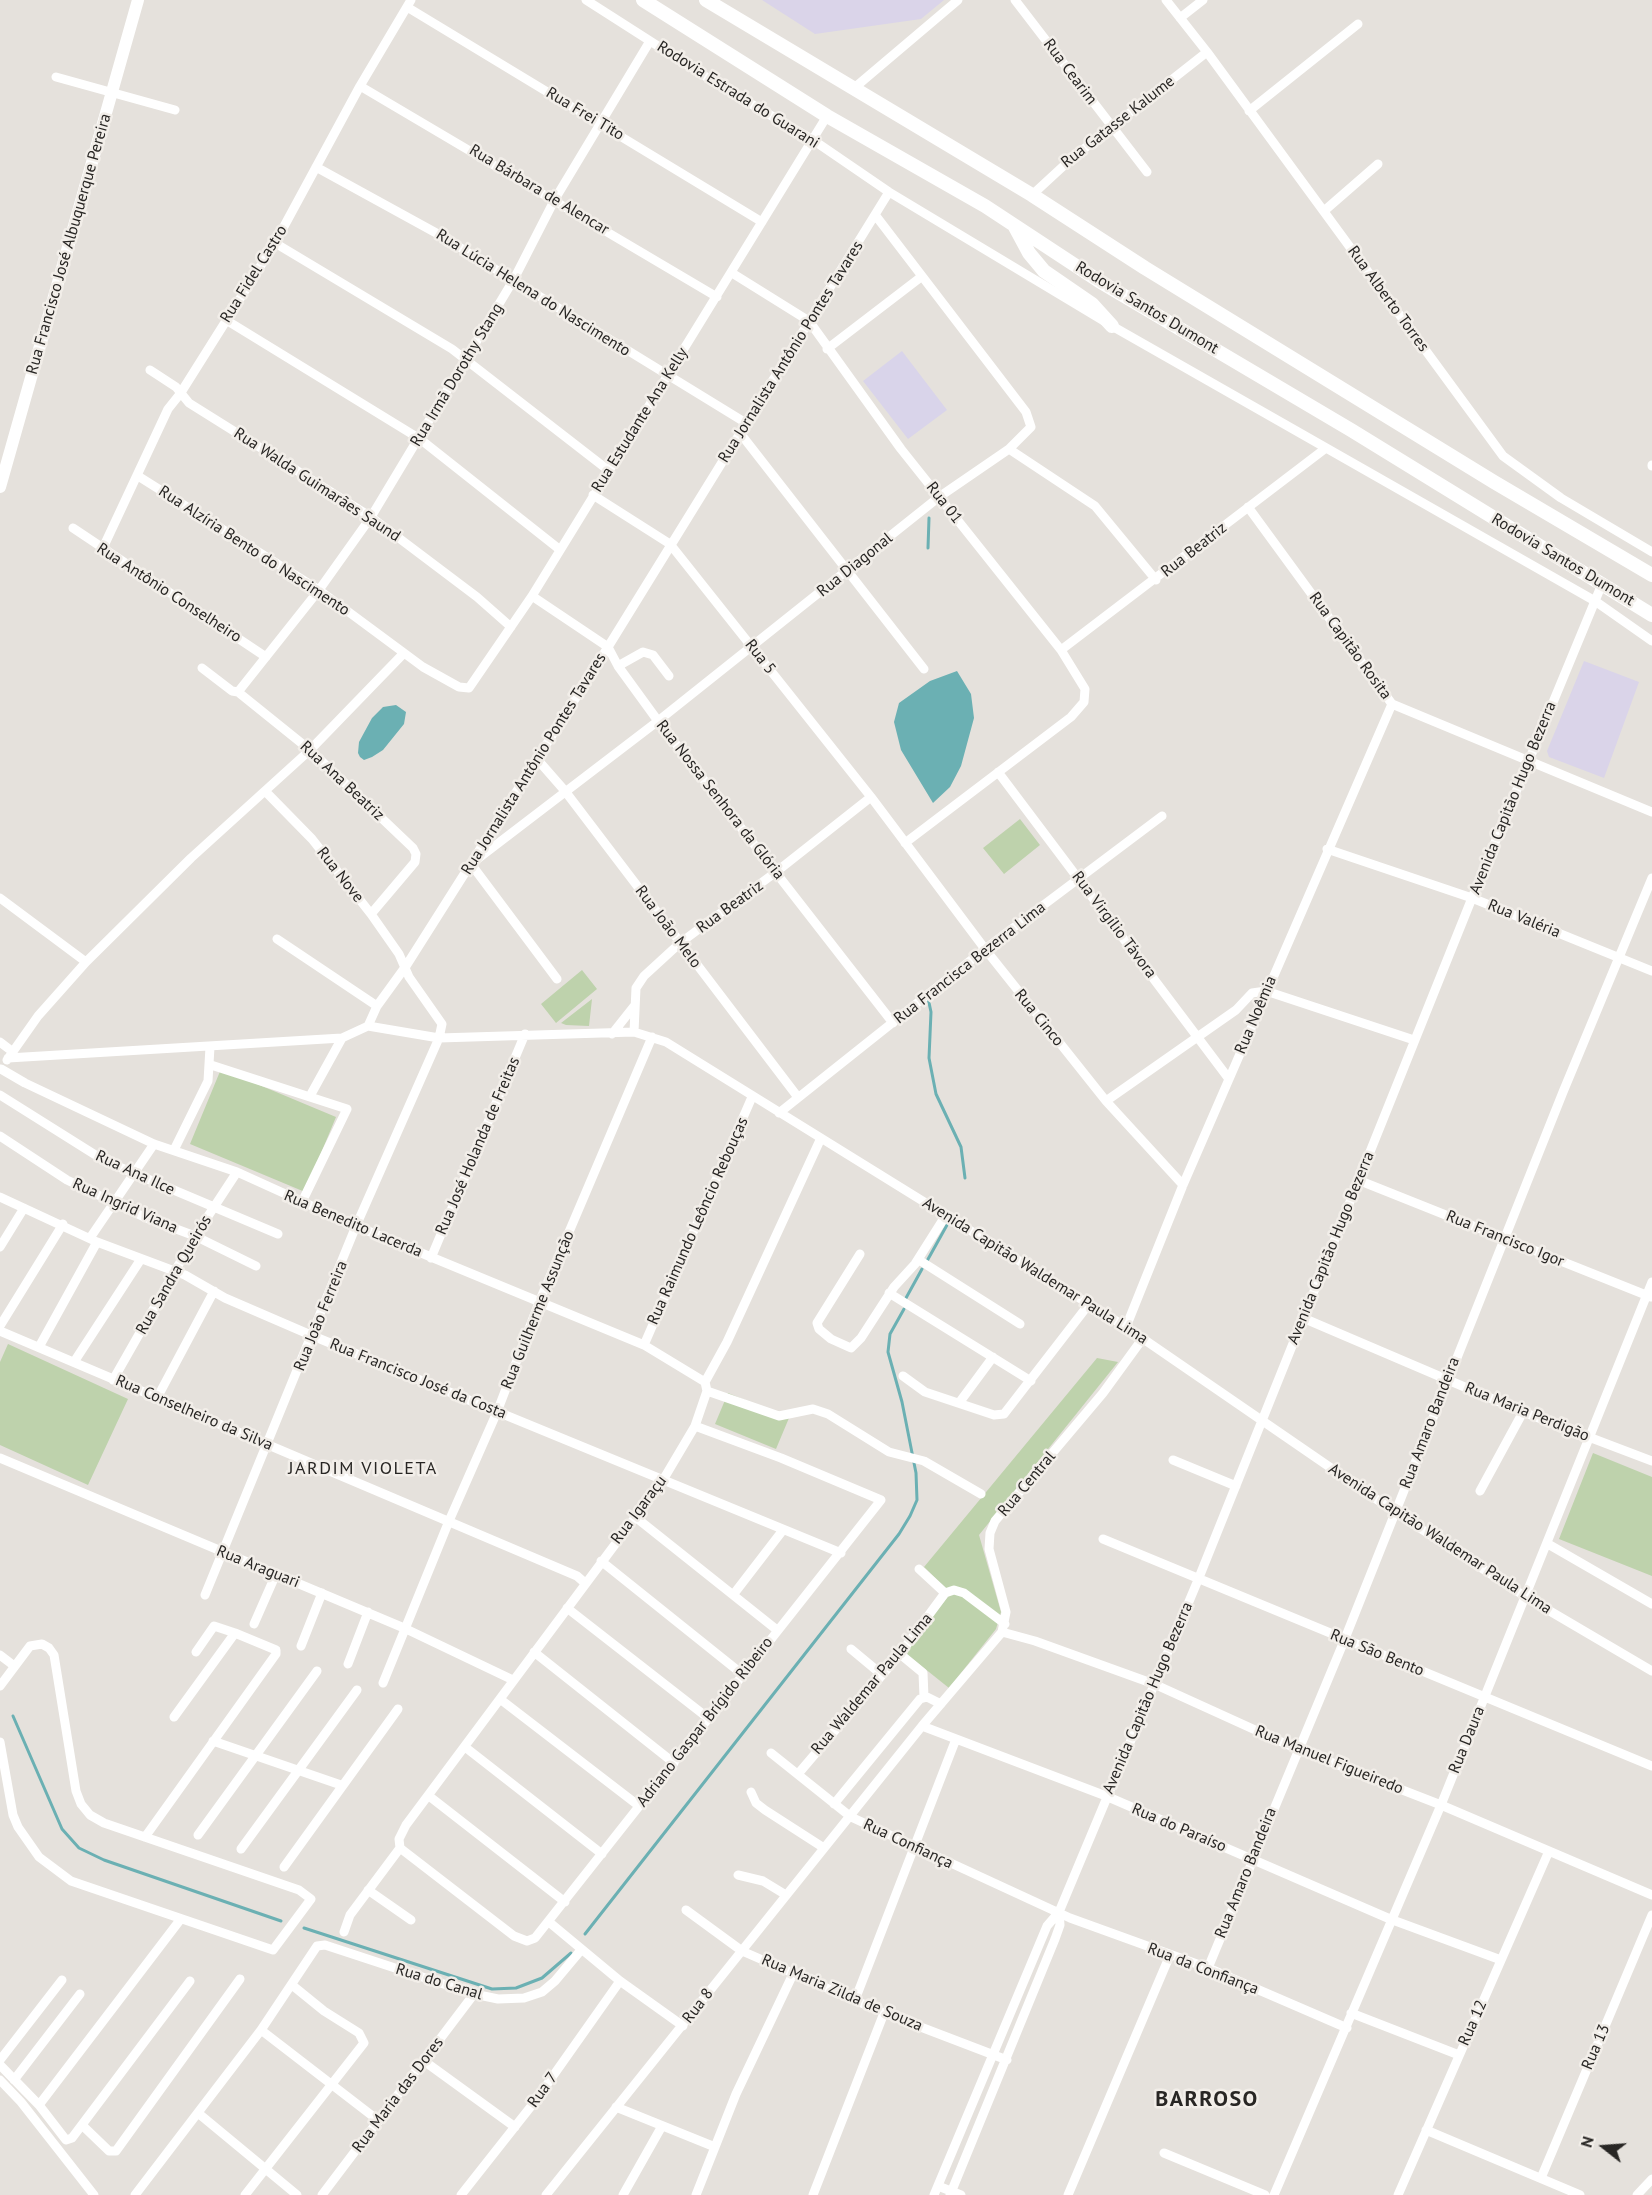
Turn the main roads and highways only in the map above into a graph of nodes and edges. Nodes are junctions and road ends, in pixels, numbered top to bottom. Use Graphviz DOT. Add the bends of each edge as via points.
graph roads {
  1 [pos="138,0"];
  2 [pos="644,0"];
  3 [pos="706,0"];
  4 [pos="1014,225"];
  5 [pos="1112,326"];
  6 [pos="0,487"];
  7 [pos="1652,575"];
  8 [pos="1652,615"];
  1 -- 6 [label="main road, Rua Francisco José Albuquerque Pereira"];
  2 -- 4 [label="highway, Rodovia Santos Dumont" via="828,116"];
  3 -- 7 [label="highway, Rodovia Santos Dumont"];
  4 -- 5 [label="highway" via="1044,271 1092,304"];
  4 -- 8 [label="highway, Rodovia Santos Dumont" via="1099,281"];
}
